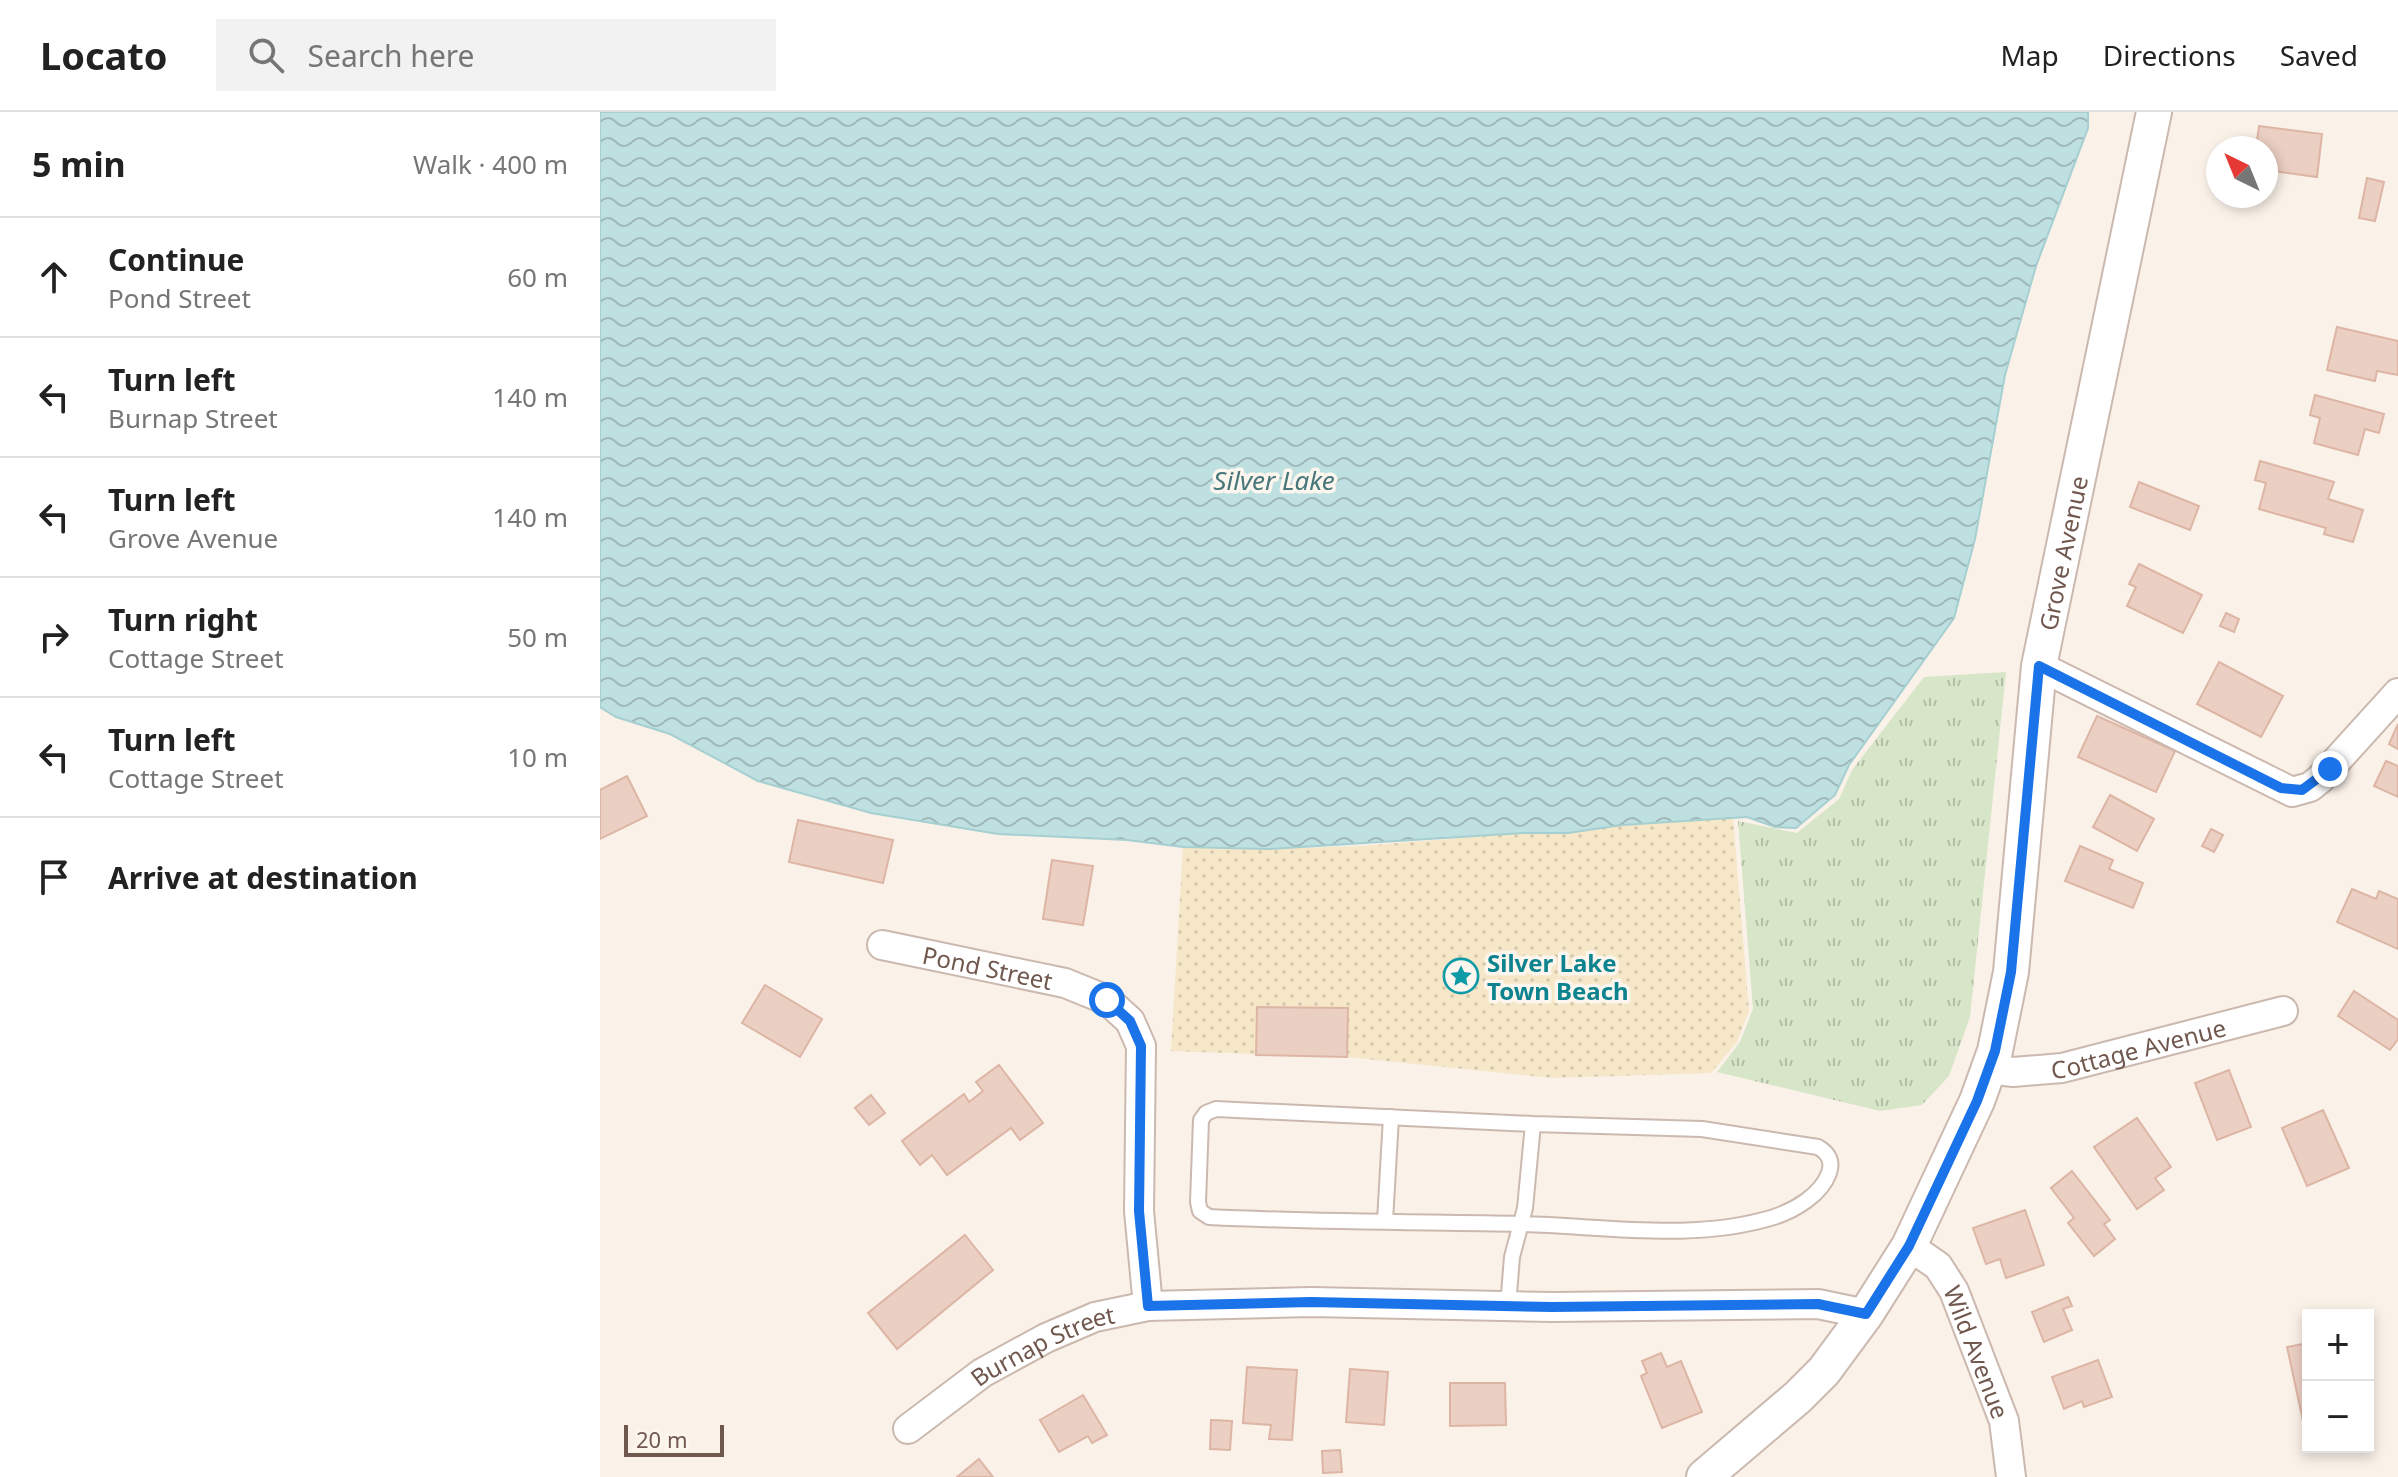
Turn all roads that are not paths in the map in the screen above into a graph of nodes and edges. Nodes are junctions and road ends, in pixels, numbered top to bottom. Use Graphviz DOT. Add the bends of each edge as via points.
graph roads {
  1 [pos="2154,112"];
  2 [pos="2039,666"];
  3 [pos="2398,693"];
  4 [pos="882,945"];
  5 [pos="2283,1011"];
  6 [pos="1989,1069"];
  7 [pos="1391,1117"];
  8 [pos="1533,1124"];
  9 [pos="1385,1221"];
  10 [pos="1522,1224"];
  11 [pos="1909,1246"];
  12 [pos="1148,1306"];
  13 [pos="1508,1306"];
  14 [pos="1866,1314"];
  15 [pos="908,1429"];
  16 [pos="1704,1477"];
  17 [pos="2011,1477"];
  1 -- 2 [label="street, Grove Avenue"];
  2 -- 3 [label="street" via="2292,792 2320,779"];
  2 -- 6 [label="street, Grove Avenue" via="2011,972"];
  4 -- 12 [label="street, Pond Street" via="1065,983 1107,1000 1130,1021 1141,1046 1139,1211"];
  5 -- 6 [label="street, Cottage Avenue" via="2062,1068"];
  6 -- 11 [label="street, Grove Avenue"];
  7 -- 8 [label="lane"];
  7 -- 9 [label="lane"];
  7 -- 9 [label="lane" via="1216,1109 1204,1115 1201,1124 1198,1202 1204,1215"];
  8 -- 10 [label="lane"];
  8 -- 10 [label="lane" via="1719,1131 1818,1147 1830,1167 1819,1189 1795,1209 1742,1223 1695,1231"];
  9 -- 10 [label="lane"];
  10 -- 13 [label="lane" via="1512,1257"];
  11 -- 14 [label="street, Grove Avenue"];
  11 -- 17 [label="street, Wild Avenue" via="1938,1266 1954,1291 2004,1421"];
  12 -- 13 [label="street, Burnap Street"];
  12 -- 15 [label="street, Burnap Street" via="1095,1317 1046,1338 982,1373"];
  13 -- 14 [label="street, Burnap Street" via="1818,1304"];
  14 -- 16 [label="street, Grove Avenue" via="1824,1371"];
}
